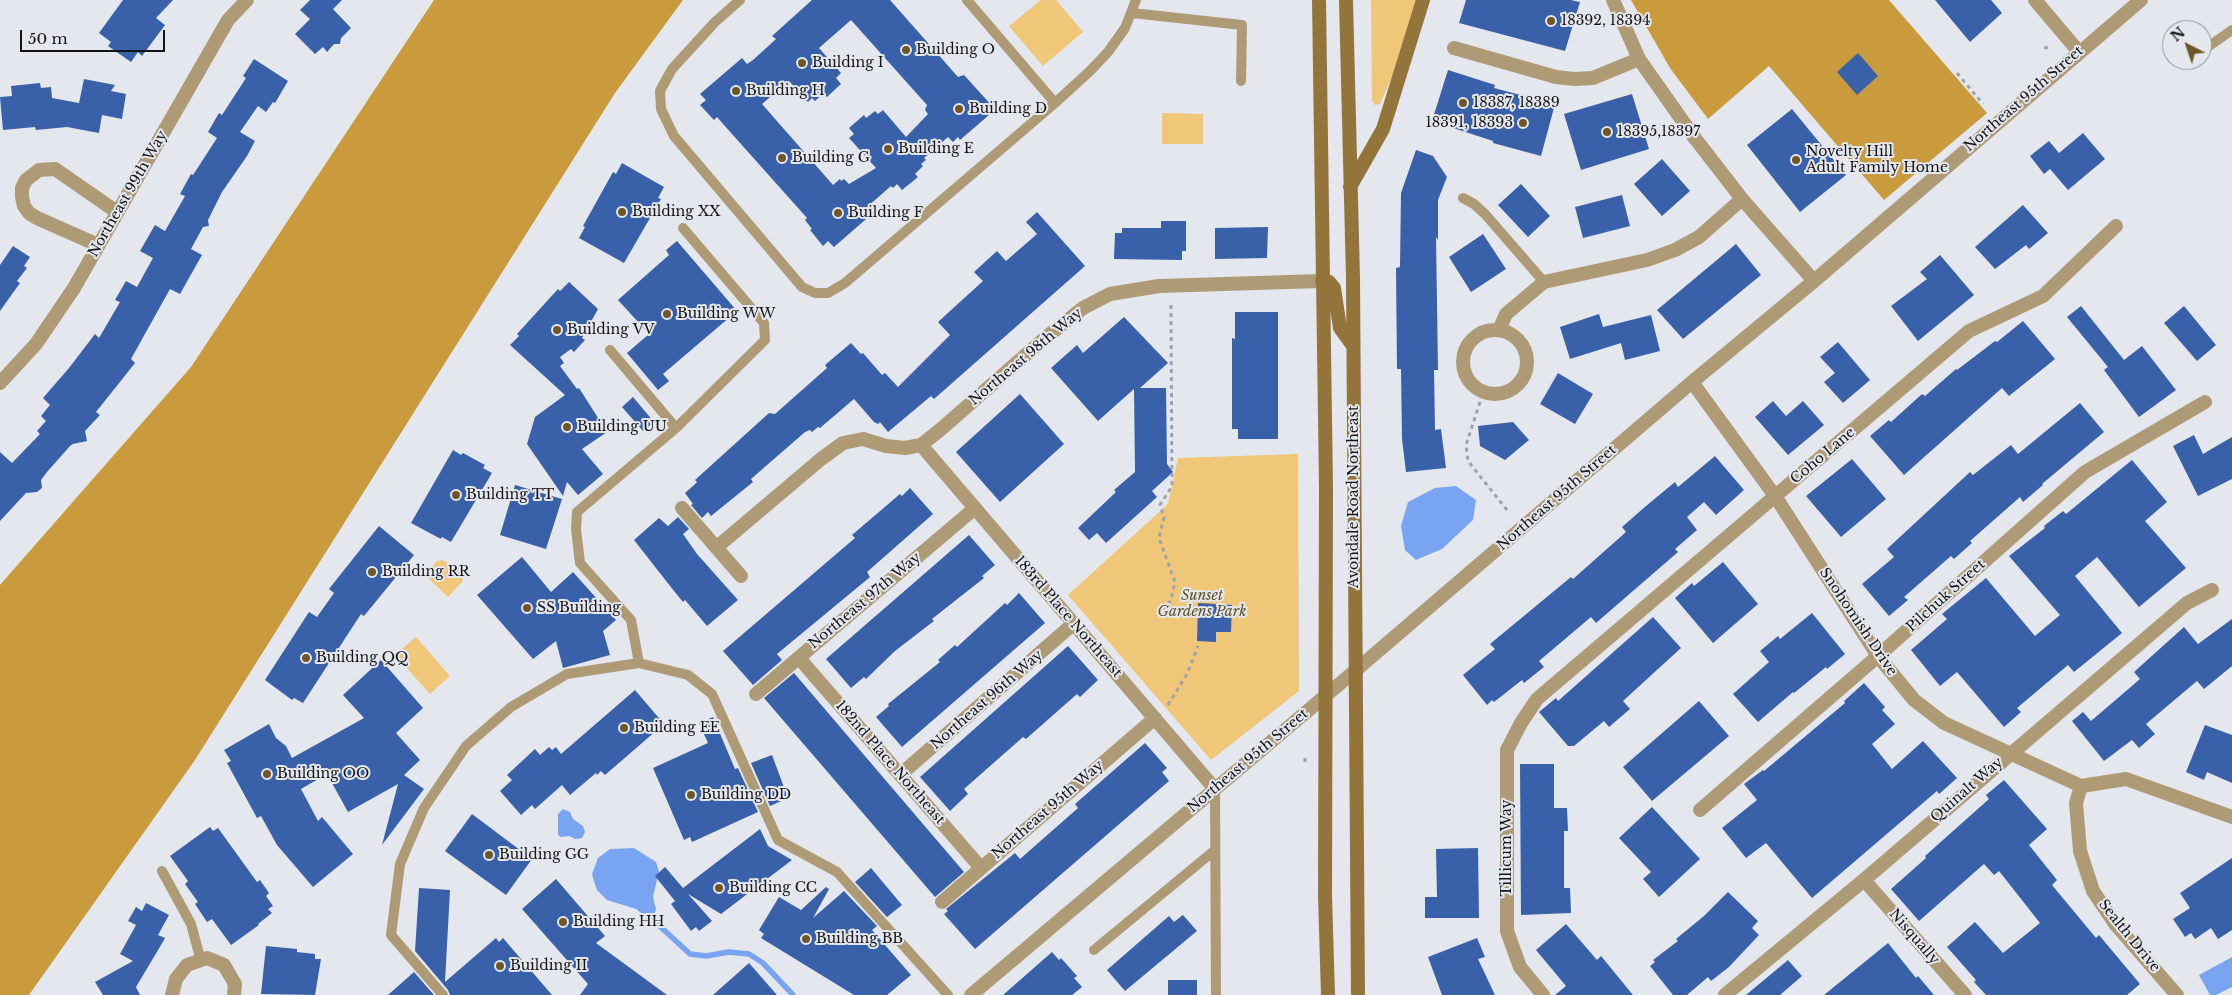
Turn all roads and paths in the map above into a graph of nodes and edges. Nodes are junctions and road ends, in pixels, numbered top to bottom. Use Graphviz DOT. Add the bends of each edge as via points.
graph roads {
  1 [pos="247,0"];
  2 [pos="740,0"];
  3 [pos="967,0"];
  4 [pos="1136,0"];
  5 [pos="1319,0"];
  6 [pos="1346,0"];
  7 [pos="1423,0"];
  8 [pos="1613,0"];
  9 [pos="2035,0"];
  10 [pos="2141,0"];
  11 [pos="1132,12"];
  12 [pos="2232,30"];
  13 [pos="2212,44"];
  14 [pos="2051,47"];
  15 [pos="1454,48"];
  16 [pos="2044,48"];
  17 [pos="2079,52"];
  18 [pos="1639,59"];
  19 [pos="1957,73"];
  20 [pos="1242,81"];
  21 [pos="1055,103"];
  22 [pos="1983,104"];
  23 [pos="1350,188"];
  24 [pos="1463,198"];
  25 [pos="1742,199"];
  26 [pos="117,212"];
  27 [pos="2116,226"];
  28 [pos="684,228"];
  29 [pos="98,245"];
  30 [pos="1322,281"];
  31 [pos="1814,281"];
  32 [pos="1544,282"];
  33 [pos="1172,304"];
  34 [pos="1499,330"];
  35 [pos="1353,346"];
  36 [pos="610,350"];
  37 [pos="1692,382"];
  38 [pos="0,383"];
  39 [pos="1480,402"];
  40 [pos="2205,402"];
  41 [pos="676,428"];
  42 [pos="921,445"];
  43 [pos="1775,496"];
  44 [pos="682,508"];
  45 [pos="975,508"];
  46 [pos="1507,510"];
  47 [pos="717,547"];
  48 [pos="741,576"];
  49 [pos="2212,590"];
  50 [pos="1164,611"];
  51 [pos="1074,624"];
  52 [pos="1198,646"];
  53 [pos="1878,656"];
  54 [pos="799,658"];
  55 [pos="639,663"];
  56 [pos="1356,670"];
  57 [pos="756,694"];
  58 [pos="1326,696"];
  59 [pos="1537,699"];
  60 [pos="1168,705"];
  61 [pos="1155,718"];
  62 [pos="2011,752"];
  63 [pos="1305,758"];
  64 [pos="1305,764"];
  65 [pos="900,775"];
  66 [pos="2080,786"];
  67 [pos="1215,789"];
  68 [pos="1700,810"];
  69 [pos="2232,816"];
  70 [pos="1215,850"];
  71 [pos="981,868"];
  72 [pos="162,870"];
  73 [pos="1864,880"];
  74 [pos="942,902"];
  75 [pos="1094,950"];
  76 [pos="201,961"];
  77 [pos="172,995"];
  78 [pos="234,995"];
  79 [pos="443,995"];
  80 [pos="948,995"];
  81 [pos="971,995"];
  82 [pos="1216,995"];
  83 [pos="1328,995"];
  84 [pos="1358,995"];
  85 [pos="1543,995"];
  86 [pos="1725,995"];
  87 [pos="1965,995"];
  88 [pos="2177,995"];
  1 -- 26 [label="street, Northeast 99th Way" via="228,20"];
  2 -- 21 [label="lane" via="672,69 660,91 662,109 674,136 802,287 815,293 828,293 845,283"];
  3 -- 21 [label="lane"];
  4 -- 11 [label="lane"];
  5 -- 30 [label="main road, Avondale Road Northeast"];
  6 -- 23 [label="main road, Avondale Road Northeast"];
  7 -- 23 [label="main road" via="1383,130"];
  8 -- 18 [label="street"];
  9 -- 17 [label="street"];
  10 -- 17 [label="street, Northeast 95th Street"];
  11 -- 20 [label="lane" via="1242,25"];
  11 -- 21 [label="lane" via="1108,52"];
  12 -- 13 [label="lane"];
  14 -- 16 [label="path"];
  15 -- 18 [label="street" via="1556,77 1574,79 1593,78"];
  17 -- 31 [label="street, Northeast 95th Street"];
  18 -- 25 [label="street"];
  19 -- 22 [label="path"];
  23 -- 35 [label="main road, Avondale Road Northeast"];
  24 -- 32 [label="lane" via="1485,214"];
  25 -- 31 [label="street"];
  25 -- 32 [label="street" via="1699,237 1675,250 1646,260"];
  26 -- 29 [label="street, Northeast 99th Way"];
  26 -- 29 [label="street" via="55,169 39,170 26,180 22,197 29,213"];
  27 -- 43 [label="street, Coho Lane" via="2043,296 1969,331"];
  28 -- 41 [label="lane" via="764,322 765,340"];
  29 -- 38 [label="street, Northeast 99th Way" via="36,344"];
  30 -- 35 [label="main road" via="1329,282 1334,288 1340,328"];
  30 -- 42 [label="street, Northeast 98th Way" via="1159,286 1110,294 1083,308 1044,338"];
  30 -- 58 [label="main road, Avondale Road Northeast"];
  31 -- 37 [label="street, Northeast 95th Street"];
  32 -- 34 [label="street" via="1506,314"];
  33 -- 50 [label="path" via="1172,486 1160,505 1164,517 1159,538 1175,582 1172,600"];
  34 -- 34 [label="street" via="1490,330 1473,338 1463,363 1468,380 1475,387 1492,394 1518,386 1528,361 1516,336"];
  35 -- 56 [label="main road, Avondale Road Northeast"];
  36 -- 41 [label="lane"];
  37 -- 43 [label="street, Snohomish Drive"];
  37 -- 56 [label="street, Northeast 95th Street"];
  39 -- 46 [label="path" via="1466,445 1468,461"];
  40 -- 53 [label="street, Pilchuk Street" via="2085,472"];
  41 -- 55 [label="lane" via="578,512 576,529 580,563 631,620"];
  42 -- 45 [label="street, 183rd Place Northeast"];
  42 -- 47 [label="street" via="905,448 863,439 843,443"];
  43 -- 53 [label="street, Snohomish Drive"];
  43 -- 59 [label="street, Coho Lane"];
  44 -- 47 [label="street"];
  45 -- 51 [label="street, 183rd Place Northeast"];
  45 -- 54 [label="street, Northeast 97th Way"];
  47 -- 48 [label="street"];
  49 -- 62 [label="street, Quinalt Way" via="2187,603"];
  51 -- 61 [label="street, 183rd Place Northeast"];
  51 -- 65 [label="street, Northeast 96th Way"];
  52 -- 60 [label="path" via="1187,674"];
  53 -- 62 [label="street, Snohomish Drive" via="1914,700 1944,723"];
  53 -- 68 [label="street, Pilchuk Street"];
  54 -- 57 [label="street, Northeast 97th Way"];
  54 -- 65 [label="street, 182nd Place Northeast"];
  55 -- 79 [label="lane" via="567,674 511,707 466,746 424,808 400,864 392,935"];
  55 -- 80 [label="lane" via="688,674 712,694 778,840 837,872"];
  56 -- 58 [label="street, Northeast 95th Street"];
  56 -- 84 [label="main road, Avondale Road Northeast"];
  58 -- 67 [label="street, Northeast 95th Street"];
  58 -- 83 [label="main road, Avondale Road Northeast"];
  59 -- 85 [label="street, Tillicum Way" via="1507,750 1507,931 1520,966"];
  61 -- 67 [label="street, 183rd Place Northeast"];
  61 -- 71 [label="street, Northeast 95th Way"];
  62 -- 66 [label="street, Snohomish Drive"];
  62 -- 73 [label="street, Quinalt Way"];
  63 -- 64 [label="path"];
  65 -- 71 [label="street, 182nd Place Northeast"];
  66 -- 69 [label="street" via="2126,778"];
  66 -- 88 [label="street, Sealth Drive" via="2076,803 2080,851 2093,891 2116,925"];
  67 -- 70 [label="lane"];
  67 -- 81 [label="street, Northeast 95th Street"];
  70 -- 75 [label="lane"];
  70 -- 82 [label="lane"];
  71 -- 74 [label="street, Northeast 95th Way"];
  72 -- 76 [label="lane" via="191,924"];
  73 -- 86 [label="street, Quinalt Way"];
  73 -- 87 [label="street, Nisqually"];
  76 -- 77 [label="street" via="187,965 176,979"];
  76 -- 78 [label="street" via="207,958 224,965 235,984"];
}
